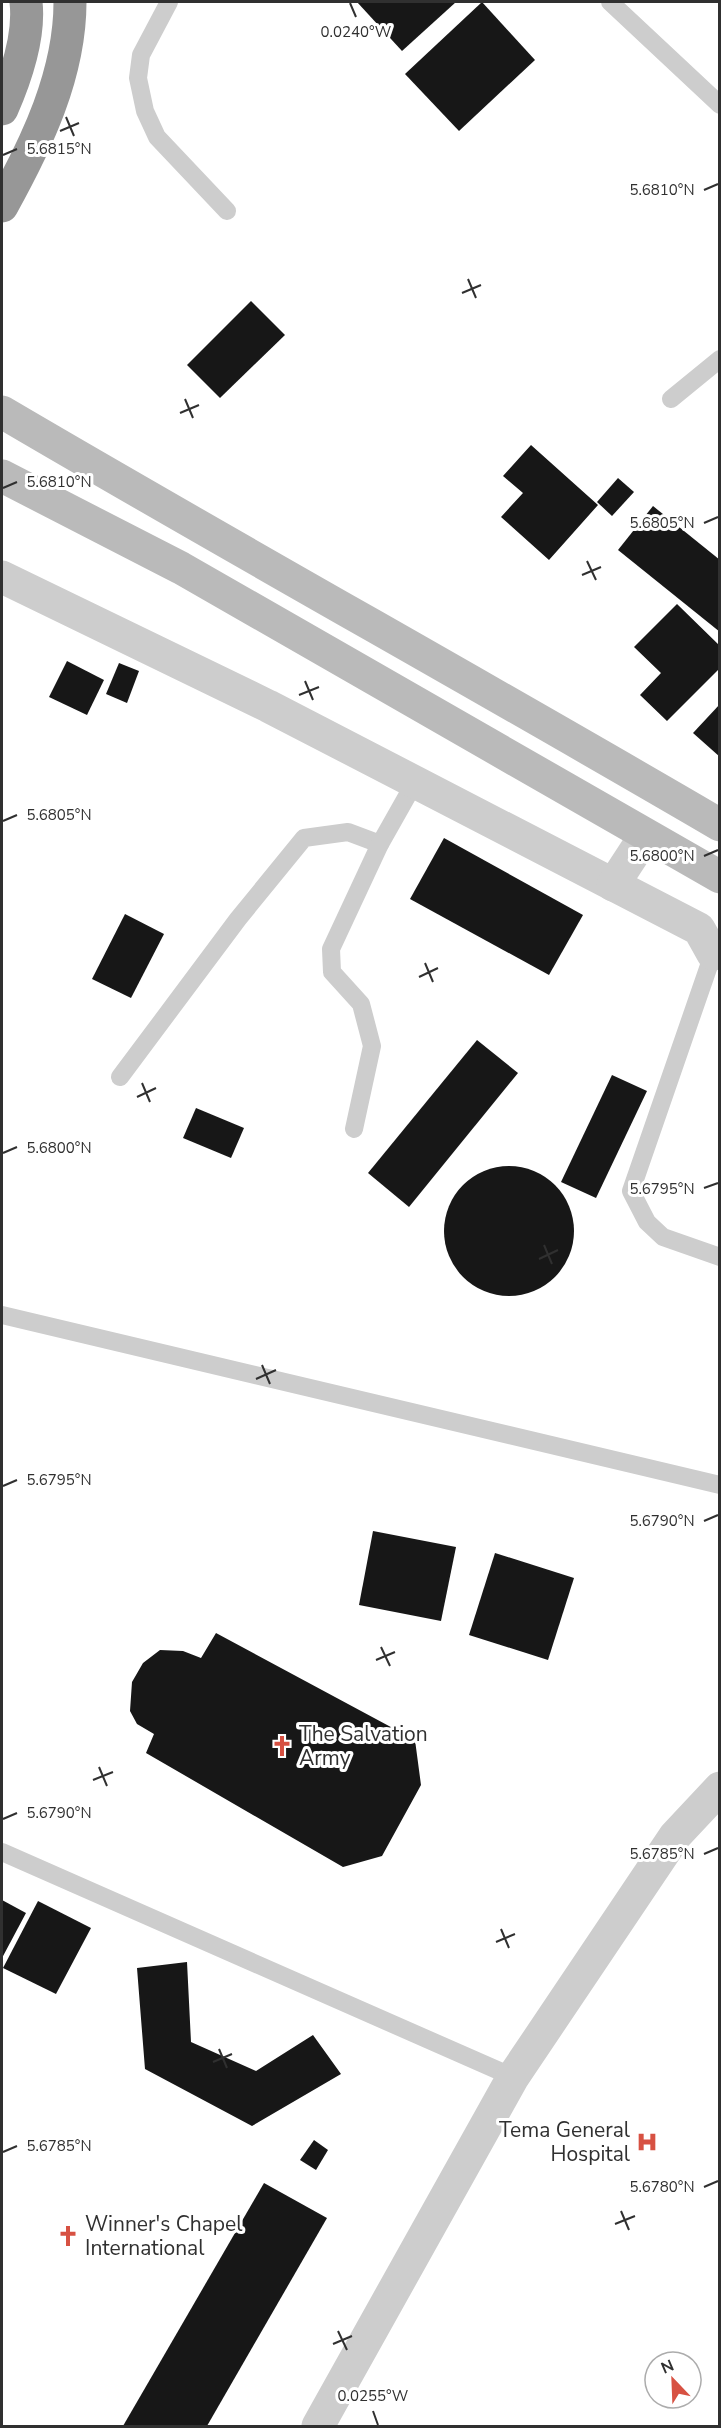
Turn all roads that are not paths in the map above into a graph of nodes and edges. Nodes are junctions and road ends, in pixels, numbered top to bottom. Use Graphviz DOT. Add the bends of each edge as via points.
graph roads {
  1 [pos="26,2"];
  2 [pos="70,2"];
  3 [pos="169,2"];
  4 [pos="610,2"];
  5 [pos="720,105"];
  6 [pos="2,109"];
  7 [pos="2,206"];
  8 [pos="226,211"];
  9 [pos="720,359"];
  10 [pos="671,399"];
  11 [pos="2,412"];
  12 [pos="2,476"];
  13 [pos="2,577"];
  14 [pos="415,782"];
  15 [pos="720,825"];
  16 [pos="645,836"];
  17 [pos="380,844"];
  18 [pos="720,877"];
  19 [pos="613,885"];
  20 [pos="713,954"];
  21 [pos="120,1077"];
  22 [pos="354,1129"];
  23 [pos="720,1257"];
  24 [pos="2,1315"];
  25 [pos="720,1485"];
  26 [pos="720,1788"];
  27 [pos="2,1852"];
  28 [pos="513,2078"];
  29 [pos="318,2427"];
  1 -- 6 [label="highway" via="24,40"];
  2 -- 7 [label="highway" via="70,29 57,83 39,134"];
  3 -- 8 [label="lane" via="141,55 138,78 145,111 157,137"];
  4 -- 5 [label="lane"];
  9 -- 10 [label="lane"];
  11 -- 15 [label="main road"];
  12 -- 16 [label="main road" via="181,568"];
  13 -- 14 [label="street"];
  14 -- 17 [label="lane"];
  14 -- 19 [label="street"];
  16 -- 18 [label="main road"];
  16 -- 19 [label="street"];
  17 -- 21 [label="lane" via="348,832 304,838"];
  17 -- 22 [label="lane" via="331,949 332,972 362,1004 372,1046"];
  19 -- 20 [label="street" via="699,928"];
  20 -- 23 [label="lane" via="631,1191 647,1222 663,1237"];
  24 -- 25 [label="lane"];
  26 -- 28 [label="street" via="675,1836"];
  27 -- 28 [label="lane"];
  28 -- 29 [label="street"];
}
